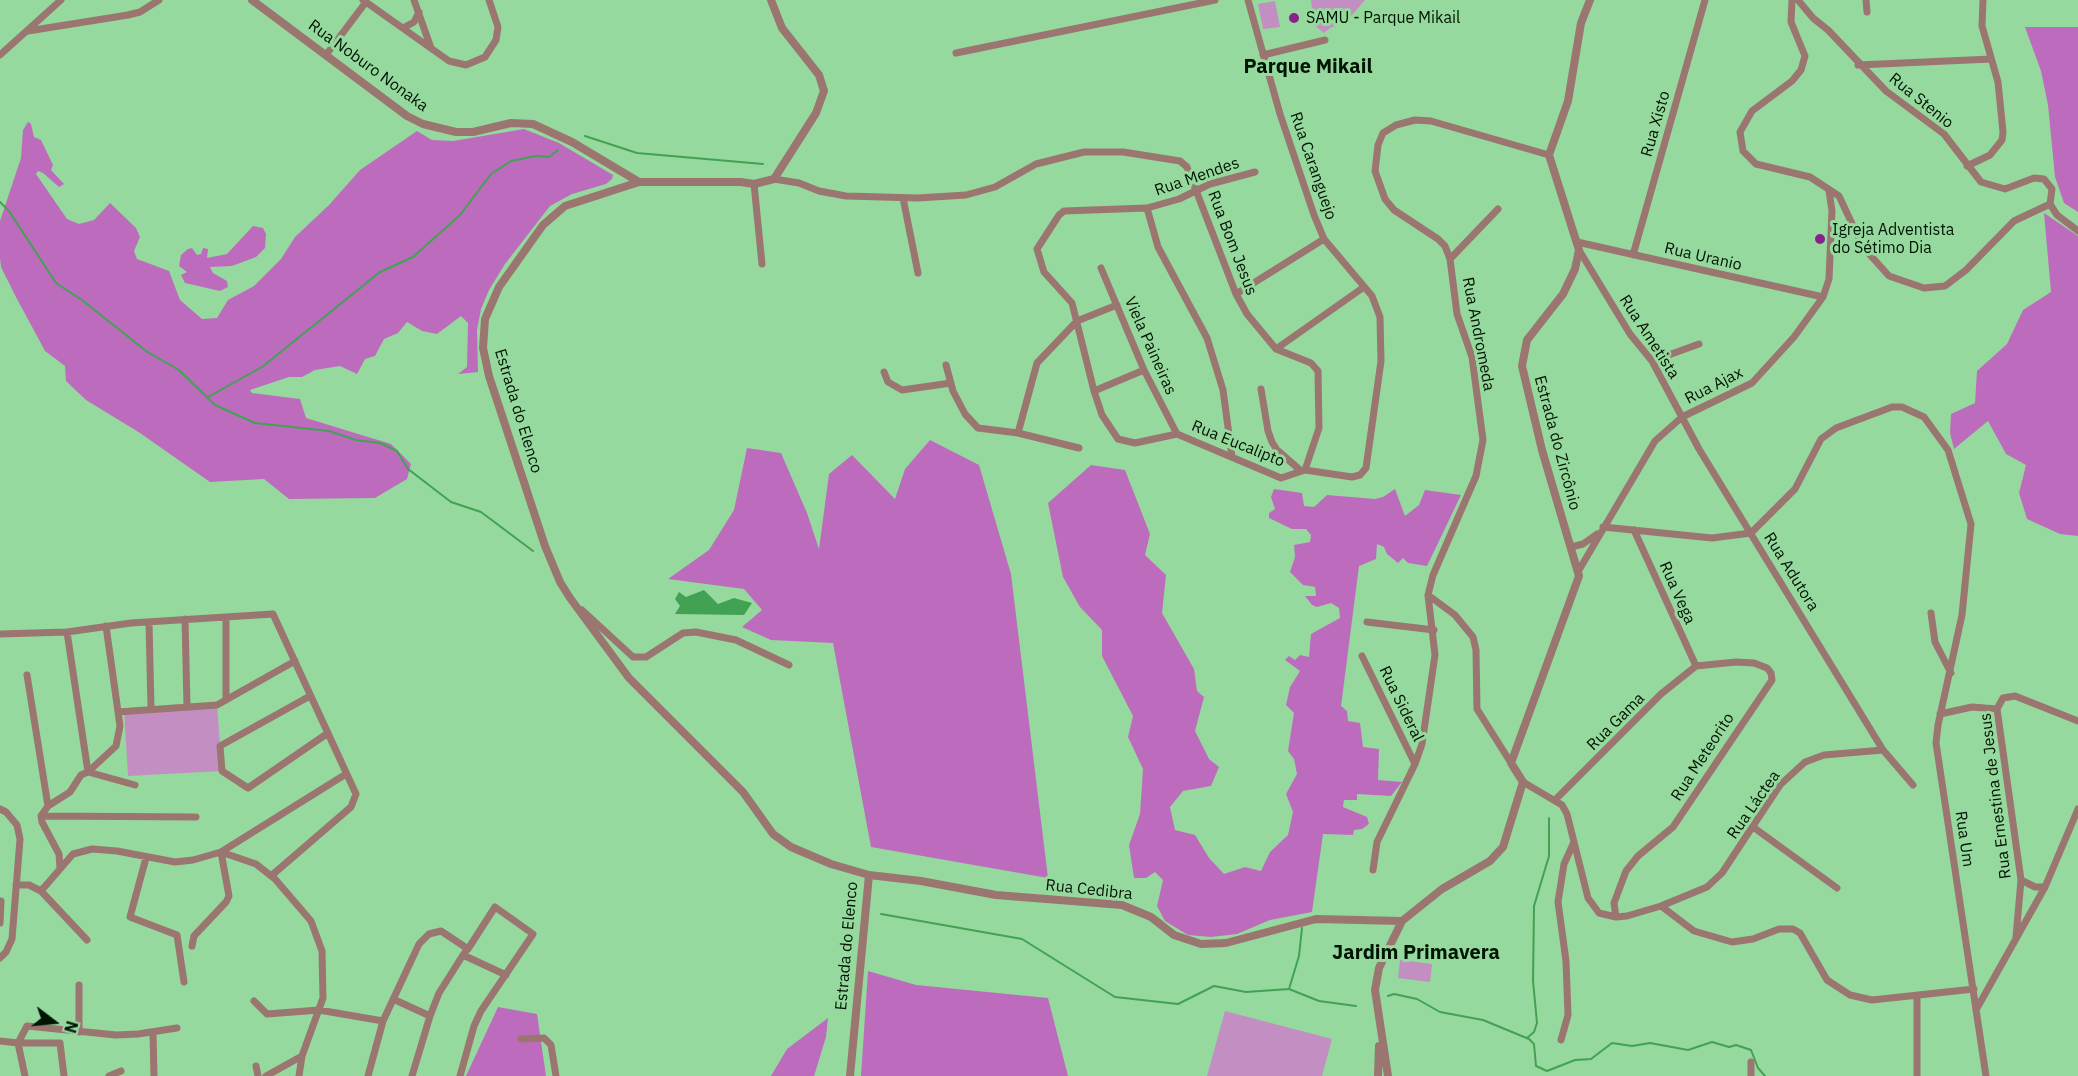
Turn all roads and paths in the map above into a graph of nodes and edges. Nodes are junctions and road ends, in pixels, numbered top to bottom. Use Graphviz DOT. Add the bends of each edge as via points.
graph roads {
  1 [pos="61,0"];
  2 [pos="159,0"];
  3 [pos="252,0"];
  4 [pos="414,0"];
  5 [pos="489,0"];
  6 [pos="771,0"];
  7 [pos="1215,0"];
  8 [pos="1248,0"];
  9 [pos="1590,0"];
  10 [pos="1705,0"];
  11 [pos="1792,0"];
  12 [pos="1798,0"];
  13 [pos="1866,0"];
  14 [pos="1983,0"];
  15 [pos="364,1"];
  16 [pos="1207,1"];
  17 [pos="418,12"];
  18 [pos="1867,12"];
  19 [pos="403,28"];
  20 [pos="28,31"];
  21 [pos="1325,40"];
  22 [pos="431,48"];
  23 [pos="956,53"];
  24 [pos="0,55"];
  25 [pos="326,55"];
  26 [pos="1263,55"];
  27 [pos="1991,59"];
  28 [pos="1858,65"];
  29 [pos="1549,155"];
  30 [pos="1967,166"];
  31 [pos="1256,172"];
  32 [pos="774,179"];
  33 [pos="639,182"];
  34 [pos="754,184"];
  35 [pos="1197,191"];
  36 [pos="1829,191"];
  37 [pos="903,198"];
  38 [pos="2050,204"];
  39 [pos="1147,208"];
  40 [pos="1498,209"];
  41 [pos="2078,231"];
  42 [pos="1324,239"];
  43 [pos="1578,246"];
  44 [pos="1633,255"];
  45 [pos="1450,259"];
  46 [pos="762,264"];
  47 [pos="1101,268"];
  48 [pos="918,273"];
  49 [pos="1364,287"];
  50 [pos="1236,294"];
  51 [pos="1823,297"];
  52 [pos="1117,305"];
  53 [pos="1077,321"];
  54 [pos="1699,344"];
  55 [pos="1276,349"];
  56 [pos="1652,361"];
  57 [pos="946,365"];
  58 [pos="1144,370"];
  59 [pos="884,372"];
  60 [pos="951,383"];
  61 [pos="1261,389"];
  62 [pos="1094,391"];
  63 [pos="1682,417"];
  64 [pos="1018,433"];
  65 [pos="1177,434"];
  66 [pos="1079,448"];
  67 [pos="1232,457"];
  68 [pos="1302,470"];
  69 [pos="1602,529"];
  70 [pos="1634,530"];
  71 [pos="1751,533"];
  72 [pos="1571,547"];
  73 [pos="1579,570"];
  74 [pos="1428,595"];
  75 [pos="570,598"];
  76 [pos="1931,613"];
  77 [pos="1962,615"];
  78 [pos="226,617"];
  79 [pos="185,619"];
  80 [pos="149,622"];
  81 [pos="1367,622"];
  82 [pos="106,626"];
  83 [pos="1434,630"];
  84 [pos="67,632"];
  85 [pos="0,634"];
  86 [pos="1362,656"];
  87 [pos="295,661"];
  88 [pos="789,665"];
  89 [pos="1696,666"];
  90 [pos="1951,672"];
  91 [pos="27,675"];
  92 [pos="310,696"];
  93 [pos="226,700"];
  94 [pos="187,706"];
  95 [pos="151,708"];
  96 [pos="1997,709"];
  97 [pos="118,712"];
  98 [pos="1940,714"];
  99 [pos="2078,721"];
  100 [pos="327,733"];
  101 [pos="1883,750"];
  102 [pos="1510,762"];
  103 [pos="1415,764"];
  104 [pos="88,771"];
  105 [pos="346,774"];
  106 [pos="1523,782"];
  107 [pos="135,785"];
  108 [pos="1913,785"];
  109 [pos="1556,799"];
  110 [pos="48,806"];
  111 [pos="0,809"];
  112 [pos="2078,809"];
  113 [pos="42,816"];
  114 [pos="195,817"];
  115 [pos="1753,827"];
  116 [pos="1574,842"];
  117 [pos="221,852"];
  118 [pos="146,858"];
  119 [pos="60,868"];
  120 [pos="1373,870"];
  121 [pos="870,875"];
  122 [pos="271,876"];
  123 [pos="2021,880"];
  124 [pos="16,885"];
  125 [pos="2045,887"];
  126 [pos="1837,888"];
  127 [pos="41,891"];
  128 [pos="0,901"];
  129 [pos="1661,906"];
  130 [pos="1616,917"];
  131 [pos="1402,921"];
  132 [pos="0,923"];
  133 [pos="2016,937"];
  134 [pos="87,940"];
  135 [pos="192,946"];
  136 [pos="466,952"];
  137 [pos="0,958"];
  138 [pos="506,975"];
  139 [pos="184,982"];
  140 [pos="79,985"];
  141 [pos="1974,989"];
  142 [pos="1917,997"];
  143 [pos="393,999"];
  144 [pos="254,1001"];
  145 [pos="319,1010"];
  146 [pos="1976,1010"];
  147 [pos="430,1016"];
  148 [pos="383,1021"];
  149 [pos="177,1028"];
  150 [pos="79,1032"];
  151 [pos="153,1033"];
  152 [pos="1380,1034"];
  153 [pos="521,1039"];
  154 [pos="1561,1040"];
  155 [pos="0,1041"];
  156 [pos="18,1043"];
  157 [pos="302,1056"];
  158 [pos="1751,1062"];
  159 [pos="256,1066"];
  160 [pos="121,1071"];
  161 [pos="26,1076"];
  162 [pos="64,1076"];
  163 [pos="109,1076"];
  164 [pos="154,1076"];
  165 [pos="258,1076"];
  166 [pos="266,1076"];
  167 [pos="299,1076"];
  168 [pos="368,1076"];
  169 [pos="412,1076"];
  170 [pos="460,1076"];
  171 [pos="556,1076"];
  172 [pos="850,1076"];
  173 [pos="1378,1076"];
  174 [pos="1388,1076"];
  175 [pos="1751,1076"];
  176 [pos="1917,1076"];
  177 [pos="1986,1076"];
  1 -- 20 [label="street"];
  2 -- 20 [label="street" via="128,15"];
  3 -- 25 [label="street, Rua Noburo Nonaka"];
  4 -- 17 [label="street"];
  5 -- 22 [label="street" via="498,27 496,40 485,57 457,64"];
  6 -- 32 [label="street" via="782,28 819,75 824,91 816,113"];
  7 -- 16 [label="street"];
  8 -- 26 [label="street, Rua Caranguejo"];
  9 -- 29 [label="street" via="1581,22 1568,101"];
  10 -- 44 [label="street, Rua Xisto"];
  11 -- 36 [label="street" via="1791,22 1805,56 1801,70 1759,104 1742,126 1740,139 1743,151 1753,162 1810,177"];
  12 -- 28 [label="street, Rua Stenio"];
  13 -- 18 [label="street"];
  14 -- 27 [label="street" via="1982,26"];
  15 -- 19 [label="street"];
  15 -- 25 [label="street"];
  16 -- 23 [label="street"];
  17 -- 19 [label="street" via="414,22"];
  17 -- 22 [label="street"];
  19 -- 22 [label="street"];
  20 -- 24 [label="street"];
  21 -- 26 [label="street"];
  25 -- 33 [label="street, Rua Noburo Nonaka" via="423,124 456,132 511,123 533,124"];
  26 -- 42 [label="street, Rua Caranguejo"];
  27 -- 28 [label="street"];
  27 -- 30 [label="street" via="2000,96 2002,140 1990,155"];
  28 -- 30 [label="street, Rua Stenio" via="1898,101 1944,134"];
  29 -- 43 [label="street"];
  29 -- 45 [label="street, Rua Andromeda" via="1431,121 1415,120 1383,133 1375,171 1385,199 1394,210 1438,239"];
  30 -- 38 [label="street, Rua Stenio" via="1981,182 1997,188 2044,179 2052,189"];
  31 -- 35 [label="street, Rua Mendes"];
  32 -- 34 [label="street, Estrada do Elenco"];
  32 -- 37 [label="street" via="834,195"];
  33 -- 34 [label="street, Estrada do Elenco"];
  33 -- 75 [label="street, Estrada do Elenco" via="565,206 553,214 499,287 483,333 489,376 545,546"];
  34 -- 46 [label="street"];
  35 -- 37 [label="street, Rua Bom Jesus" via="1187,167 1173,158 1103,151 1071,154 1036,164 995,187 966,195"];
  35 -- 39 [label="street, Rua Mendes"];
  35 -- 50 [label="street, Rua Bom Jesus"];
  36 -- 38 [label="street" via="1839,196 1863,247 1881,269 1898,281 1924,288 1945,286 2014,221"];
  36 -- 51 [label="street, Rua Ajax" via="1829,279"];
  37 -- 48 [label="street"];
  38 -- 41 [label="street, Rua Stenio" via="2057,215"];
  39 -- 53 [label="street, Rua Mendes" via="1064,211 1039,245 1037,253 1044,272 1067,296"];
  39 -- 67 [label="street" via="1158,247 1207,338 1222,390"];
  40 -- 45 [label="street"];
  42 -- 49 [label="street, Rua Caranguejo"];
  42 -- 50 [label="street"];
  43 -- 44 [label="street, Rua Uranio"];
  43 -- 56 [label="street, Rua Ametista" via="1630,334"];
  43 -- 72 [label="street, Estrada do Zircônio" via="1570,284 1535,327 1523,352 1522,366"];
  44 -- 51 [label="street, Rua Uranio"];
  45 -- 74 [label="street, Rua Andromeda" via="1457,314 1472,357 1482,448 1476,476"];
  47 -- 52 [label="street, Viela Paineiras"];
  49 -- 55 [label="street"];
  49 -- 68 [label="street, Rua Caranguejo" via="1376,304 1382,347 1366,468 1352,477"];
  50 -- 55 [label="street, Rua Bom Jesus" via="1257,330"];
  51 -- 63 [label="street, Rua Ajax" via="1794,337 1752,383"];
  52 -- 53 [label="street"];
  52 -- 58 [label="street, Viela Paineiras"];
  53 -- 62 [label="street"];
  53 -- 64 [label="street" via="1037,363"];
  54 -- 56 [label="street"];
  55 -- 68 [label="street, Rua Bom Jesus" via="1311,363 1318,371 1319,428"];
  56 -- 63 [label="street, Rua Ametista"];
  57 -- 60 [label="street"];
  58 -- 62 [label="street"];
  58 -- 65 [label="street, Viela Paineiras"];
  59 -- 60 [label="street" via="888,382 902,390"];
  60 -- 64 [label="street" via="971,423 988,430"];
  61 -- 68 [label="street" via="1272,442"];
  62 -- 65 [label="street" via="1102,415 1123,442"];
  63 -- 69 [label="street, Rua Ajax" via="1655,441"];
  63 -- 71 [label="street, Rua Ametista"];
  64 -- 66 [label="street"];
  65 -- 67 [label="street, Rua Eucalipto"];
  67 -- 68 [label="street, Rua Eucalipto" via="1276,477 1288,477"];
  69 -- 70 [label="street"];
  69 -- 72 [label="street, Rua Ajax" via="1583,544"];
  69 -- 73 [label="street, Rua Ajax"];
  70 -- 71 [label="street" via="1712,538"];
  70 -- 89 [label="street, Rua Vega"];
  71 -- 77 [label="street, Rua Adutora" via="1795,489 1828,432 1892,407 1912,410 1936,430 1948,450 1969,509 1971,537"];
  71 -- 101 [label="street, Rua Adutora"];
  72 -- 73 [label="street, Estrada do Zircônio"];
  73 -- 102 [label="street"];
  74 -- 83 [label="street, Rua Andromeda"];
  74 -- 102 [label="street" via="1455,615 1473,638 1477,709"];
  75 -- 88 [label="street, Estrada do Elenco" via="633,657 646,657 683,633 696,632 736,640"];
  75 -- 121 [label="street, Estrada do Elenco" via="629,678 743,792 773,834 791,847"];
  76 -- 90 [label="street" via="1935,642"];
  77 -- 90 [label="street, Rua Um"];
  78 -- 79 [label="street"];
  78 -- 87 [label="street" via="273,614"];
  78 -- 93 [label="street"];
  79 -- 80 [label="street"];
  79 -- 94 [label="street"];
  80 -- 82 [label="street"];
  80 -- 95 [label="street"];
  81 -- 83 [label="street"];
  82 -- 84 [label="street"];
  82 -- 97 [label="street"];
  83 -- 103 [label="street, Rua Andromeda" via="1433,676"];
  84 -- 85 [label="street"];
  84 -- 104 [label="street"];
  86 -- 103 [label="street, Rua Sideral"];
  87 -- 92 [label="street"];
  87 -- 93 [label="street"];
  89 -- 109 [label="street, Rua Gama" via="1661,694"];
  89 -- 130 [label="street, Rua Meteorito" via="1755,663 1767,668 1772,680 1673,827 1626,871 1614,903"];
  90 -- 98 [label="street, Rua Um"];
  91 -- 110 [label="street"];
  92 -- 100 [label="street"];
  92 -- 100 [label="street" via="220,746 222,771 248,788"];
  93 -- 94 [label="street" via="217,705"];
  94 -- 95 [label="street"];
  95 -- 97 [label="street"];
  96 -- 98 [label="street" via="1972,707"];
  96 -- 99 [label="street, Rua Ernestina de Jesus" via="2003,698 2015,696"];
  96 -- 123 [label="street, Rua Ernestina de Jesus"];
  97 -- 104 [label="street" via="116,746"];
  98 -- 141 [label="street, Rua Um" via="1936,743"];
  100 -- 105 [label="street"];
  101 -- 108 [label="street, Rua Adutora"];
  101 -- 115 [label="street, Rua Láctea" via="1824,754 1805,762 1780,785"];
  102 -- 106 [label="street"];
  103 -- 120 [label="street, Rua Andromeda" via="1377,842"];
  104 -- 107 [label="street"];
  104 -- 110 [label="street" via="70,792"];
  105 -- 117 [label="street"];
  105 -- 122 [label="street" via="356,794 351,807"];
  106 -- 109 [label="street"];
  106 -- 131 [label="street" via="1498,854 1442,889"];
  109 -- 116 [label="street" via="1567,814"];
  110 -- 113 [label="street"];
  111 -- 124 [label="street" via="13,819 19,832"];
  112 -- 125 [label="street"];
  113 -- 114 [label="street"];
  113 -- 119 [label="street" via="59,854"];
  115 -- 126 [label="street"];
  115 -- 129 [label="street, Rua Láctea" via="1722,873 1707,887"];
  116 -- 130 [label="street" via="1594,909"];
  116 -- 154 [label="street" via="1564,864 1557,902 1567,974 1568,1021"];
  117 -- 118 [label="street" via="193,861"];
  117 -- 122 [label="street" via="256,864"];
  117 -- 135 [label="street" via="229,896 194,936"];
  118 -- 119 [label="street" via="117,850 92,849 73,854"];
  118 -- 139 [label="street" via="130,917 177,935"];
  119 -- 127 [label="street"];
  121 -- 131 [label="street, Rua Cedibra" via="996,895 1122,905 1151,916 1174,935 1201,944 1226,943 1316,919"];
  121 -- 172 [label="street, Estrada do Elenco"];
  122 -- 145 [label="street" via="311,921 317,934 324,974"];
  123 -- 125 [label="street"];
  123 -- 133 [label="street, Rua Ernestina de Jesus"];
  124 -- 127 [label="street" via="29,885"];
  124 -- 137 [label="street" via="12,939"];
  125 -- 133 [label="street"];
  127 -- 134 [label="street"];
  128 -- 132 [label="street"];
  129 -- 130 [label="street, Rua Láctea"];
  129 -- 142 [label="street" via="1694,931 1732,942 1779,928 1793,929 1800,933 1827,980 1837,989 1872,1000"];
  131 -- 152 [label="street" via="1379,968 1375,990"];
  133 -- 146 [label="street"];
  136 -- 138 [label="street"];
  136 -- 138 [label="street" via="495,907 533,934"];
  136 -- 143 [label="street" via="441,931 429,934 419,944"];
  136 -- 147 [label="street" via="439,993"];
  138 -- 170 [label="street" via="474,1026"];
  140 -- 150 [label="street"];
  141 -- 142 [label="street"];
  141 -- 146 [label="street, Rua Um"];
  142 -- 176 [label="street"];
  143 -- 147 [label="street"];
  143 -- 148 [label="street"];
  144 -- 145 [label="street" via="267,1014"];
  145 -- 148 [label="street"];
  145 -- 157 [label="street"];
  146 -- 177 [label="street"];
  147 -- 169 [label="street"];
  148 -- 168 [label="street"];
  149 -- 151 [label="street"];
  150 -- 151 [label="street"];
  150 -- 156 [label="street" via="27,1026"];
  151 -- 164 [label="street"];
  152 -- 173 [label="street"];
  152 -- 174 [label="street"];
  153 -- 171 [label="street" via="544,1038 551,1045"];
  155 -- 156 [label="street"];
  156 -- 161 [label="street"];
  156 -- 162 [label="street" via="60,1043"];
  157 -- 166 [label="street"];
  157 -- 167 [label="street"];
  158 -- 175 [label="street"];
  159 -- 165 [label="street"];
  160 -- 163 [label="street"];
}
